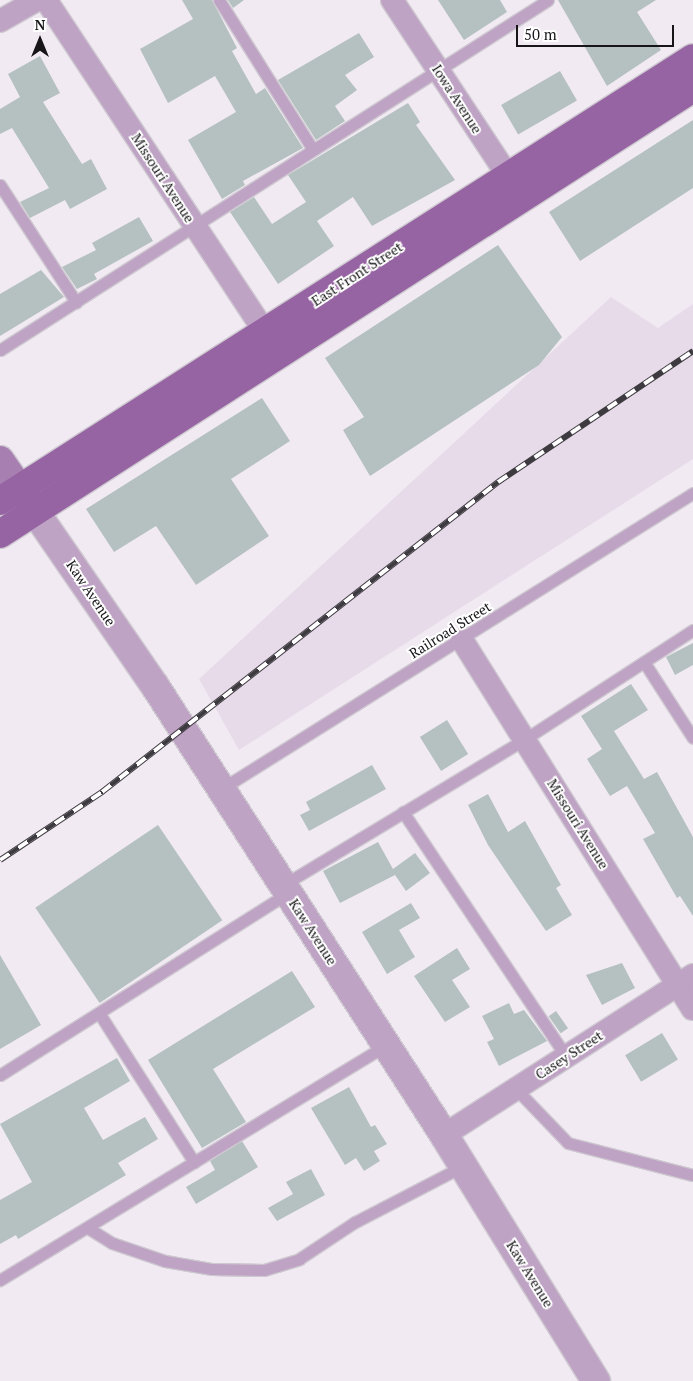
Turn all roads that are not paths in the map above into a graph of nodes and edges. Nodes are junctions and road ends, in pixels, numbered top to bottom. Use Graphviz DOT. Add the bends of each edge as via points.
graph roads {
  1 [pos="37,0"];
  2 [pos="46,0"];
  3 [pos="219,0"];
  4 [pos="392,0"];
  5 [pos="548,0"];
  6 [pos="0,21"];
  7 [pos="693,58"];
  8 [pos="437,67"];
  9 [pos="693,88"];
  10 [pos="312,148"];
  11 [pos="0,185"];
  12 [pos="516,187"];
  13 [pos="196,227"];
  14 [pos="76,302"];
  15 [pos="273,344"];
  16 [pos="0,350"];
  17 [pos="0,460"];
  18 [pos="693,493"];
  19 [pos="10,495"];
  20 [pos="36,512"];
  21 [pos="0,534"];
  22 [pos="693,630"];
  23 [pos="462,640"];
  24 [pos="644,662"];
  25 [pos="693,738"];
  26 [pos="525,739"];
  27 [pos="221,789"];
  28 [pos="403,812"];
  29 [pos="285,889"];
  30 [pos="685,980"];
  31 [pos="693,1008"];
  32 [pos="99,1013"];
  33 [pos="386,1044"];
  34 [pos="566,1056"];
  35 [pos="0,1076"];
  36 [pos="516,1089"];
  37 [pos="444,1135"];
  38 [pos="194,1162"];
  39 [pos="463,1166"];
  40 [pos="693,1175"];
  41 [pos="88,1228"];
  42 [pos="0,1280"];
  43 [pos="596,1381"];
  1 -- 6 [label="street"];
  2 -- 13 [label="street, Missouri Avenue"];
  3 -- 10 [label="lane"];
  4 -- 8 [label="street, Iowa Avenue"];
  5 -- 8 [label="lane"];
  7 -- 12 [label="main road, East Front Street"];
  8 -- 10 [label="lane"];
  8 -- 12 [label="street, Iowa Avenue"];
  9 -- 12 [label="main road, East Front Street"];
  10 -- 13 [label="lane"];
  11 -- 14 [label="lane"];
  12 -- 15 [label="main road, East Front Street"];
  13 -- 14 [label="lane"];
  13 -- 15 [label="street, Missouri Avenue"];
  14 -- 16 [label="lane"];
  15 -- 19 [label="main road, East Front Street"];
  15 -- 20 [label="main road, East Front Street"];
  17 -- 19 [label="main road, Kaw Avenue"];
  18 -- 23 [label="lane, Railroad Street"];
  19 -- 20 [label="main road, Kaw Avenue"];
  20 -- 21 [label="main road, East Front Street"];
  20 -- 27 [label="street, Kaw Avenue"];
  22 -- 24 [label="lane"];
  23 -- 26 [label="street, Missouri Avenue"];
  23 -- 27 [label="lane, Railroad Street"];
  24 -- 25 [label="lane"];
  24 -- 26 [label="lane"];
  26 -- 28 [label="lane"];
  26 -- 30 [label="street, Missouri Avenue"];
  27 -- 29 [label="street, Kaw Avenue"];
  28 -- 29 [label="lane"];
  28 -- 34 [label="lane"];
  29 -- 32 [label="lane"];
  29 -- 33 [label="street, Kaw Avenue"];
  30 -- 31 [label="street, Missouri Avenue"];
  30 -- 34 [label="street, Casey Street"];
  32 -- 35 [label="lane"];
  32 -- 38 [label="lane"];
  33 -- 37 [label="street, Kaw Avenue"];
  33 -- 38 [label="lane"];
  34 -- 36 [label="street, Casey Street"];
  36 -- 37 [label="street, Casey Street"];
  36 -- 40 [label="lane" via="568,1143"];
  37 -- 39 [label="street, Kaw Avenue"];
  38 -- 41 [label="lane"];
  39 -- 41 [label="lane" via="355,1222 300,1259 264,1270 212,1269 165,1261 112,1243"];
  39 -- 43 [label="street, Kaw Avenue"];
  41 -- 42 [label="lane"];
}
